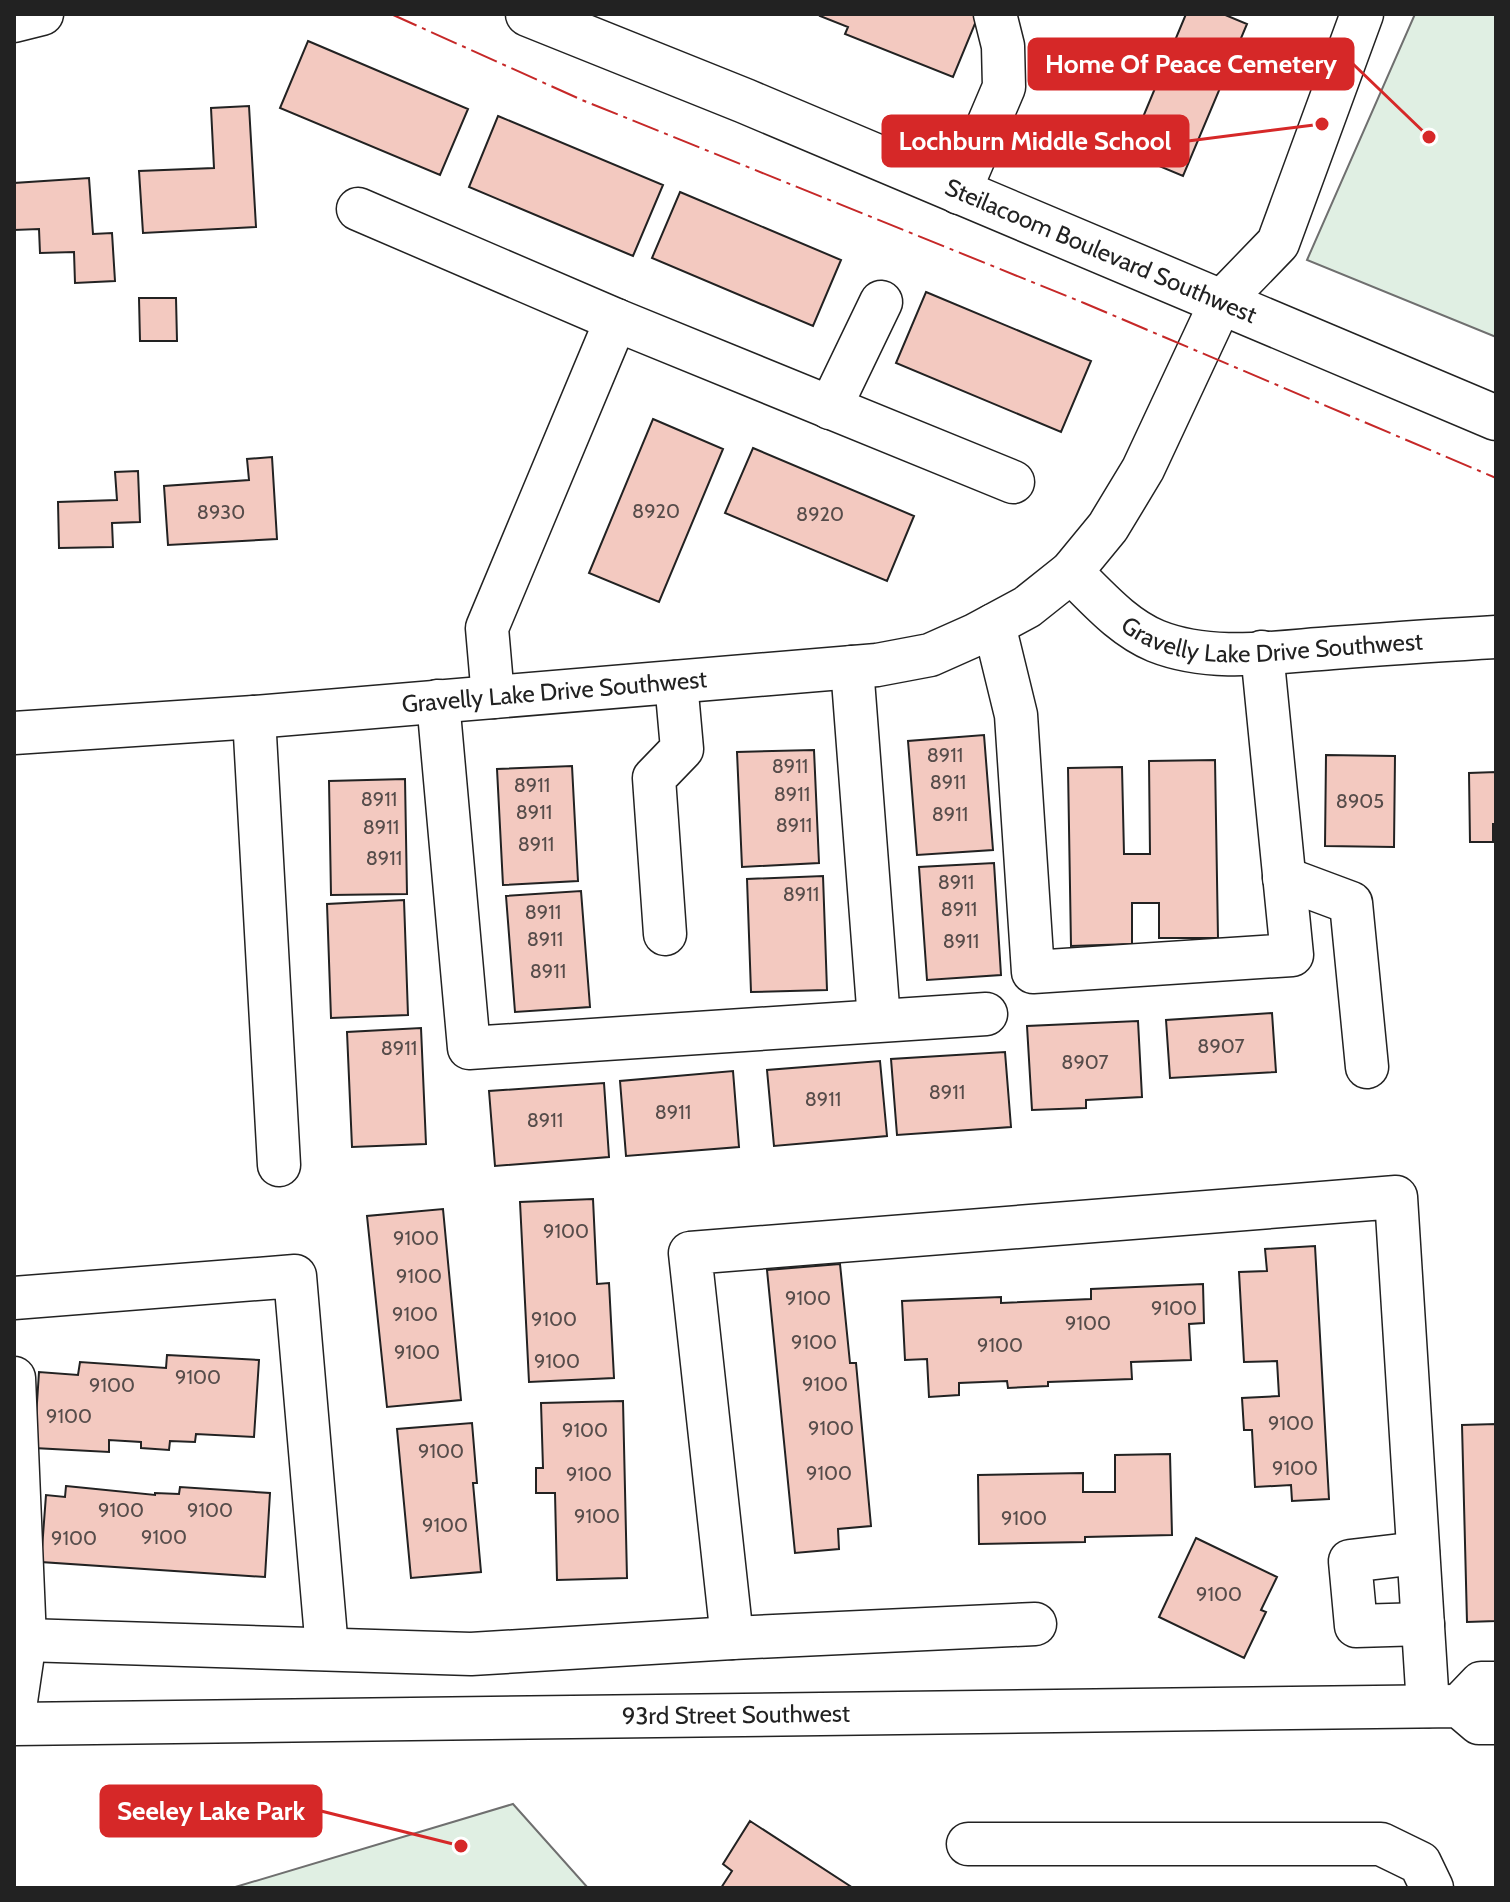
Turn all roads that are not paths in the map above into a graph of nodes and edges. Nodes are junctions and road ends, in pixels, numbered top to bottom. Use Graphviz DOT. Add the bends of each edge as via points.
graph roads {
  1 [pos="42,14"];
  2 [pos="995,14"];
  3 [pos="1362,14"];
  4 [pos="550,18"];
  5 [pos="14,21"];
  6 [pos="959,193"];
  7 [pos="358,209"];
  8 [pos="881,302"];
  9 [pos="1221,302"];
  10 [pos="616,320"];
  11 [pos="830,408"];
  12 [pos="1496,418"];
  13 [pos="1013,482"];
  14 [pos="1071,572"];
  15 [pos="994,625"];
  16 [pos="1496,637"];
  17 [pos="1262,652"];
  18 [pos="852,667"];
  19 [pos="676,682"];
  20 [pos="493,697"];
  21 [pos="438,701"];
  22 [pos="254,717"];
  23 [pos="14,733"];
  24 [pos="1284,878"];
  25 [pos="665,934"];
  26 [pos="986,1014"];
  27 [pos="879,1020"];
  28 [pos="1367,1067"];
  29 [pos="279,1165"];
  30 [pos="14,1298"];
  31 [pos="14,1378"];
  32 [pos="1418,1553"];
  33 [pos="1035,1624"];
  34 [pos="1423,1624"];
  35 [pos="732,1638"];
  36 [pos="25,1640"];
  37 [pos="327,1649"];
  38 [pos="1496,1683"];
  39 [pos="1461,1711"];
  40 [pos="14,1715"];
  41 [pos="14,1724"];
  42 [pos="968,1844"];
  43 [pos="1432,1888"];
  1 -- 5 [label="street"];
  2 -- 6 [label="street" via="1003,46 1004,87"];
  3 -- 9 [label="street, Gravelly Lake Drive Southwest" via="1278,243"];
  4 -- 6 [label="main road, Steilacoom Boulevard Southwest"];
  6 -- 9 [label="main road, Steilacoom Boulevard Southwest"];
  7 -- 10 [label="street"];
  8 -- 11 [label="street"];
  9 -- 12 [label="main road, Steilacoom Boulevard Southwest"];
  9 -- 14 [label="street, Gravelly Lake Drive Southwest" via="1143,469 1108,527"];
  10 -- 11 [label="street"];
  10 -- 20 [label="street" via="487,628"];
  11 -- 13 [label="street"];
  14 -- 15 [label="street, Gravelly Lake Drive Southwest"];
  14 -- 17 [label="street, Gravelly Lake Drive Southwest" via="1113,613 1156,641 1217,654"];
  15 -- 18 [label="street, Gravelly Lake Drive Southwest" via="930,655"];
  15 -- 24 [label="street" via="1016,715 1033,972 1292,955"];
  16 -- 17 [label="street, Gravelly Lake Drive Southwest"];
  17 -- 24 [label="street"];
  18 -- 19 [label="street, Gravelly Lake Drive Southwest"];
  18 -- 27 [label="street"];
  19 -- 20 [label="street, Gravelly Lake Drive Southwest"];
  19 -- 25 [label="street" via="682,749 654,778"];
  20 -- 21 [label="street, Gravelly Lake Drive Southwest"];
  21 -- 22 [label="street, Gravelly Lake Drive Southwest"];
  21 -- 27 [label="street" via="469,1048"];
  22 -- 23 [label="street, Gravelly Lake Drive Southwest"];
  22 -- 29 [label="street"];
  24 -- 28 [label="street" via="1351,903"];
  26 -- 27 [label="street"];
  30 -- 37 [label="street" via="295,1276"];
  31 -- 36 [label="street"];
  32 -- 34 [label="street"];
  32 -- 34 [label="street" via="1350,1561 1356,1626"];
  32 -- 35 [label="street" via="1396,1197 690,1253"];
  33 -- 35 [label="street"];
  34 -- 39 [label="street"];
  35 -- 37 [label="street" via="471,1654"];
  36 -- 37 [label="street"];
  36 -- 40 [label="street"];
  38 -- 39 [label="street" via="1481,1683"];
  39 -- 41 [label="street, 93rd Street Southwest"];
  42 -- 43 [label="street" via="1381,1844 1420,1863"];
}
